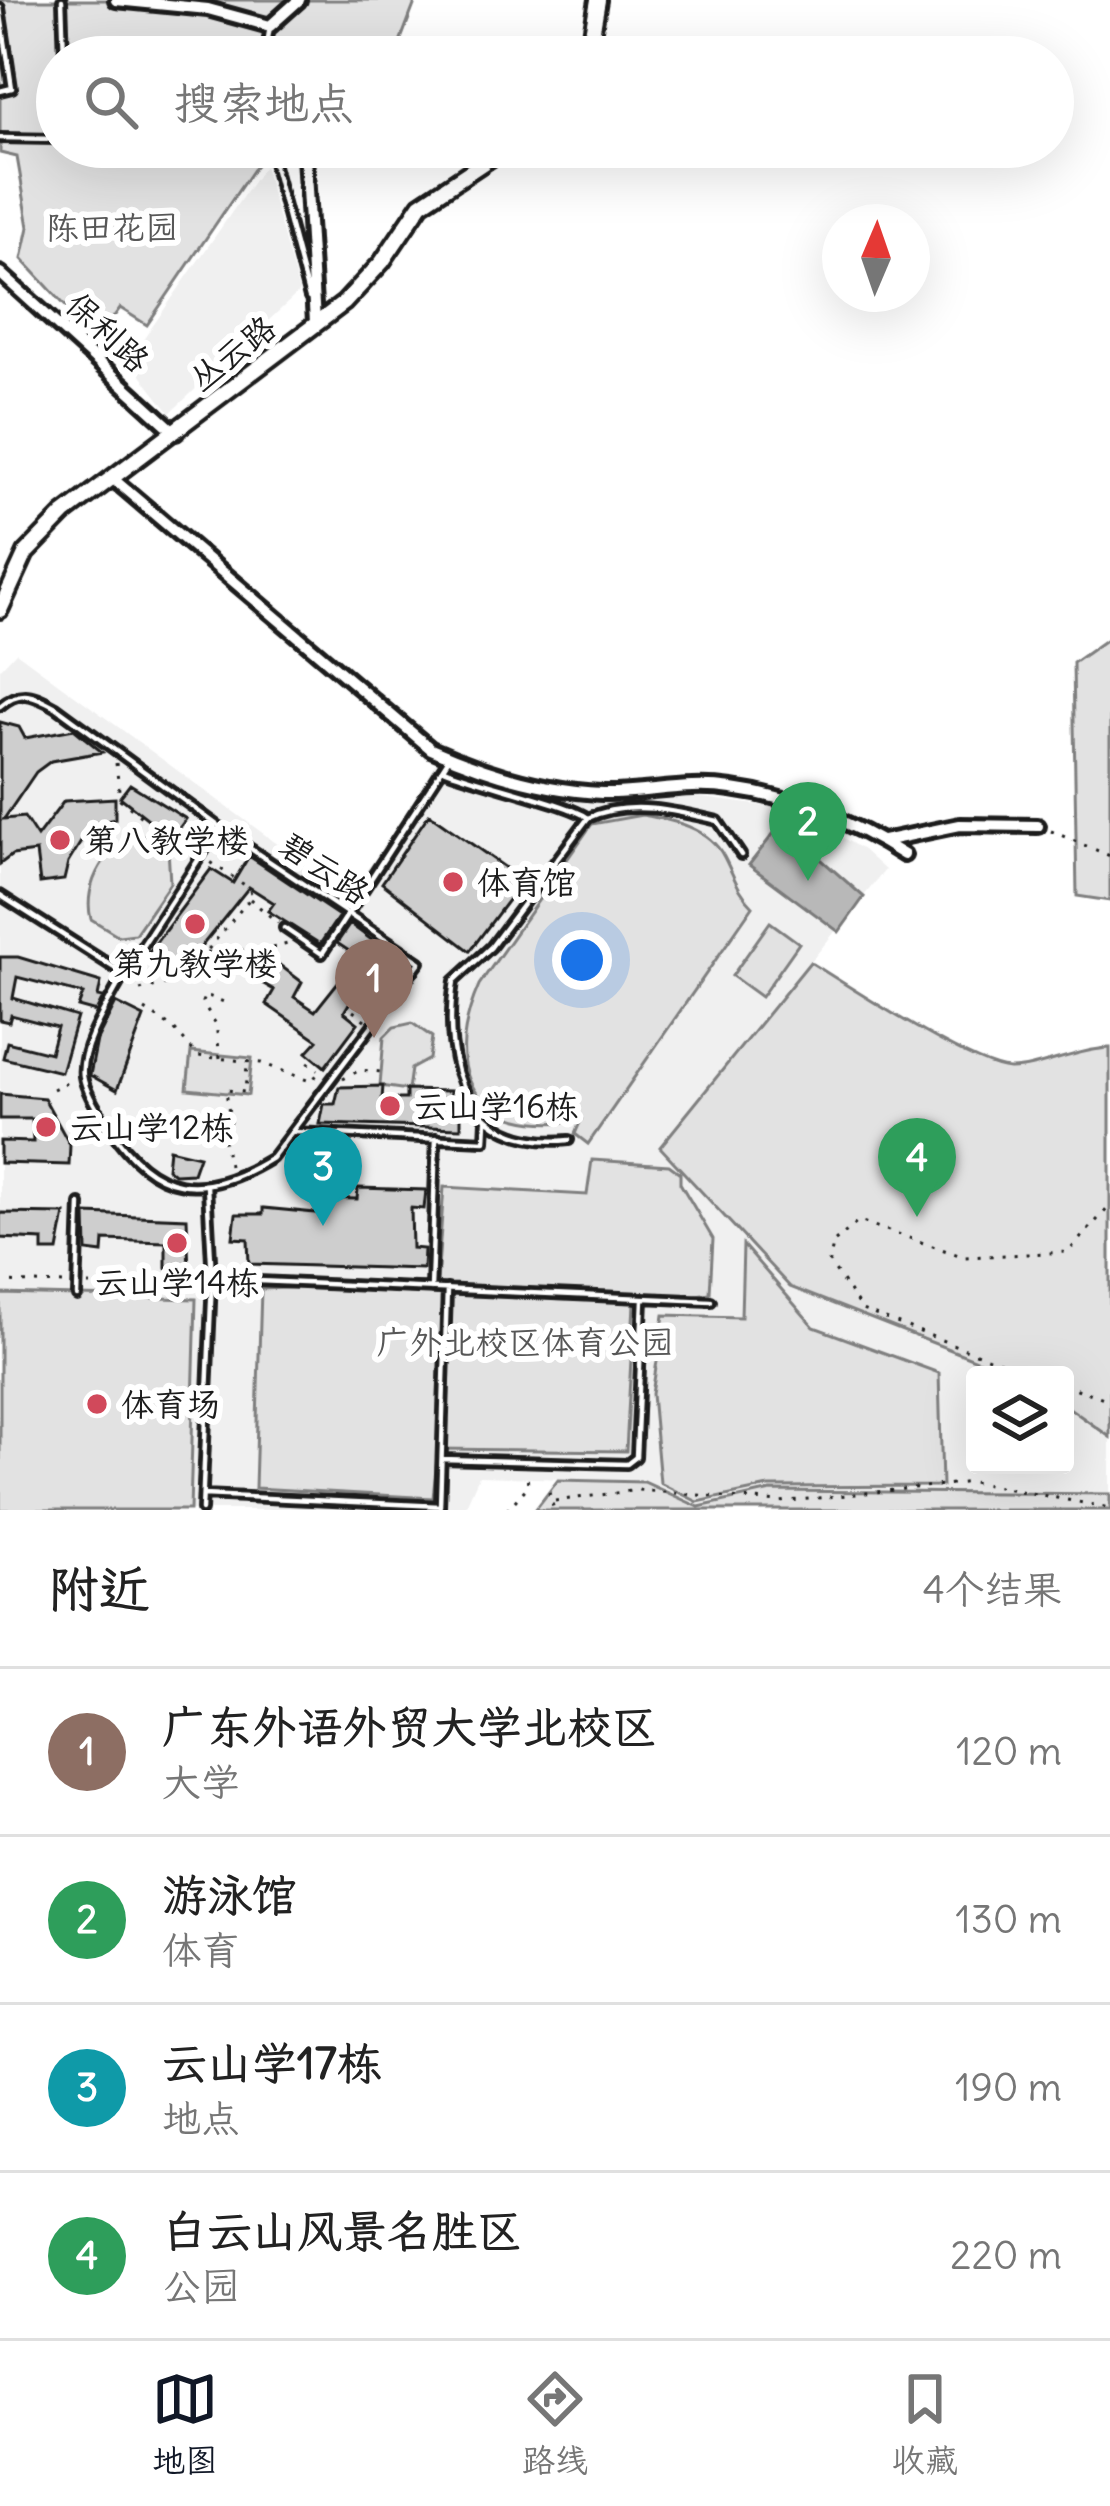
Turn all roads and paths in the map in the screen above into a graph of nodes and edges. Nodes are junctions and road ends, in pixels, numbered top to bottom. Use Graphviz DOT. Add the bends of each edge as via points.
graph roads {
  1 [pos="62,0"];
  2 [pos="116,0"];
  3 [pos="299,0"];
  4 [pos="598,0"];
  5 [pos="0,8"];
  6 [pos="270,26"];
  7 [pos="63,36"];
  8 [pos="268,36"];
  9 [pos="592,36"];
  10 [pos="0,91"];
  11 [pos="0,138"];
  12 [pos="36,139"];
  13 [pos="275,168"];
  14 [pos="306,168"];
  15 [pos="476,168"];
  16 [pos="0,273"];
  17 [pos="315,322"];
  18 [pos="176,433"];
  19 [pos="112,478"];
  20 [pos="0,610"];
  21 [pos="0,706"];
  22 [pos="118,750"];
  23 [pos="447,763"];
  24 [pos="588,818"];
  25 [pos="220,826"];
  26 [pos="1038,826"];
  27 [pos="883,841"];
  28 [pos="201,855"];
  29 [pos="741,855"];
  30 [pos="904,855"];
  31 [pos="1110,856"];
  32 [pos="196,863"];
  33 [pos="0,895"];
  34 [pos="250,899"];
  35 [pos="351,915"];
  36 [pos="284,928"];
  37 [pos="297,938"];
  38 [pos="272,948"];
  39 [pos="244,949"];
  40 [pos="207,952"];
  41 [pos="254,958"];
  42 [pos="124,974"];
  43 [pos="185,978"];
  44 [pos="140,990"];
  45 [pos="226,997"];
  46 [pos="145,1010"];
  47 [pos="353,1011"];
  48 [pos="374,1026"];
  49 [pos="220,1059"];
  50 [pos="247,1061"];
  51 [pos="308,1062"];
  52 [pos="321,1072"];
  53 [pos="381,1072"];
  54 [pos="82,1075"];
  55 [pos="333,1080"];
  56 [pos="53,1089"];
  57 [pos="486,1117"];
  58 [pos="295,1132"];
  59 [pos="436,1138"];
  60 [pos="569,1140"];
  61 [pos="229,1168"];
  62 [pos="207,1186"];
  63 [pos="80,1204"];
  64 [pos="1110,1207"];
  65 [pos="212,1279"];
  66 [pos="0,1282"];
  67 [pos="78,1284"];
  68 [pos="431,1288"];
  69 [pos="212,1289"];
  70 [pos="447,1289"];
  71 [pos="77,1296"];
  72 [pos="643,1298"];
  73 [pos="711,1301"];
  74 [pos="1010,1366"];
  75 [pos="1074,1388"];
  76 [pos="1110,1400"];
  77 [pos="442,1459"];
  78 [pos="527,1461"];
  79 [pos="549,1492"];
  80 [pos="203,1495"];
  81 [pos="555,1501"];
  82 [pos="1110,1508"];
  83 [pos="202,1510"];
  84 [pos="507,1510"];
  85 [pos="554,1510"];
  1 -- 7 [label="lane"];
  2 -- 6 [label="street"];
  3 -- 6 [label="street"];
  4 -- 9 [label="street"];
  5 -- 10 [label="lane" via="12,88"];
  6 -- 8 [label="lane"];
  11 -- 12 [label="lane"];
  13 -- 17 [label="lane"];
  14 -- 17 [label="street"];
  15 -- 17 [label="street, 丛云路" via="421,204 364,285"];
  16 -- 18 [label="street, 保利路"];
  17 -- 18 [label="street, 丛云路"];
  18 -- 19 [label="street, 丛云路"];
  19 -- 20 [label="street, 丛云路" via="26,553"];
  19 -- 23 [label="street"];
  21 -- 22 [label="lane, 碧云路" via="33,694"];
  22 -- 25 [label="lane, 碧云路"];
  22 -- 32 [label="path" via="120,799"];
  23 -- 24 [label="lane"];
  23 -- 27 [label="street" via="604,793 694,785 760,794"];
  23 -- 35 [label="lane"];
  24 -- 29 [label="lane" via="626,808 692,814 718,821"];
  24 -- 57 [label="lane" via="491,947 454,981 452,1056"];
  25 -- 28 [label="lane"];
  25 -- 35 [label="lane, 碧云路"];
  26 -- 27 [label="street" via="960,825"];
  26 -- 31 [label="path"];
  27 -- 30 [label="street"];
  28 -- 32 [label="lane"];
  28 -- 34 [label="path" via="249,888"];
  32 -- 42 [label="lane"];
  33 -- 42 [label="lane"];
  34 -- 36 [label="path"];
  34 -- 40 [label="path"];
  35 -- 37 [label="lane" via="322,954"];
  35 -- 48 [label="lane, 碧云路" via="420,962"];
  36 -- 37 [label="lane"];
  37 -- 38 [label="path"];
  39 -- 40 [label="path"];
  40 -- 43 [label="path"];
  41 -- 43 [label="path" via="244,969"];
  42 -- 54 [label="lane" via="96,1022"];
  43 -- 44 [label="path"];
  45 -- 49 [label="path" via="205,995 202,1002 216,1024"];
  46 -- 49 [label="path" via="198,1056"];
  47 -- 48 [label="path"];
  48 -- 55 [label="lane, 碧云路"];
  49 -- 50 [label="path"];
  50 -- 52 [label="path" via="295,1079"];
  50 -- 61 [label="path" via="245,1092 226,1090 230,1121 220,1130"];
  51 -- 52 [label="path"];
  52 -- 55 [label="path"];
  53 -- 55 [label="path"];
  54 -- 56 [label="path"];
  54 -- 62 [label="lane" via="143,1171"];
  55 -- 58 [label="lane, 碧云路"];
  57 -- 59 [label="lane" via="485,1141"];
  57 -- 60 [label="lane" via="512,1138"];
  58 -- 59 [label="lane"];
  58 -- 62 [label="lane, 碧云路" via="272,1158"];
  59 -- 68 [label="lane"];
  62 -- 65 [label="lane"];
  63 -- 67 [label="lane"];
  64 -- 74 [label="path" via="1068,1252 965,1256 859,1221 834,1242 830,1262 862,1310"];
  65 -- 68 [label="lane"];
  65 -- 69 [label="lane"];
  66 -- 67 [label="path"];
  67 -- 69 [label="path"];
  67 -- 71 [label="lane"];
  68 -- 70 [label="lane"];
  69 -- 80 [label="lane"];
  70 -- 72 [label="lane"];
  70 -- 77 [label="lane"];
  72 -- 73 [label="lane"];
  72 -- 78 [label="lane" via="636,1456 627,1464"];
  75 -- 76 [label="path"];
  77 -- 78 [label="lane"];
  77 -- 80 [label="lane" via="440,1506"];
  78 -- 84 [label="path" via="528,1486"];
  79 -- 81 [label="path"];
  80 -- 83 [label="lane"];
  81 -- 82 [label="path" via="638,1490 779,1502 972,1482"];
  81 -- 85 [label="path"];
}
